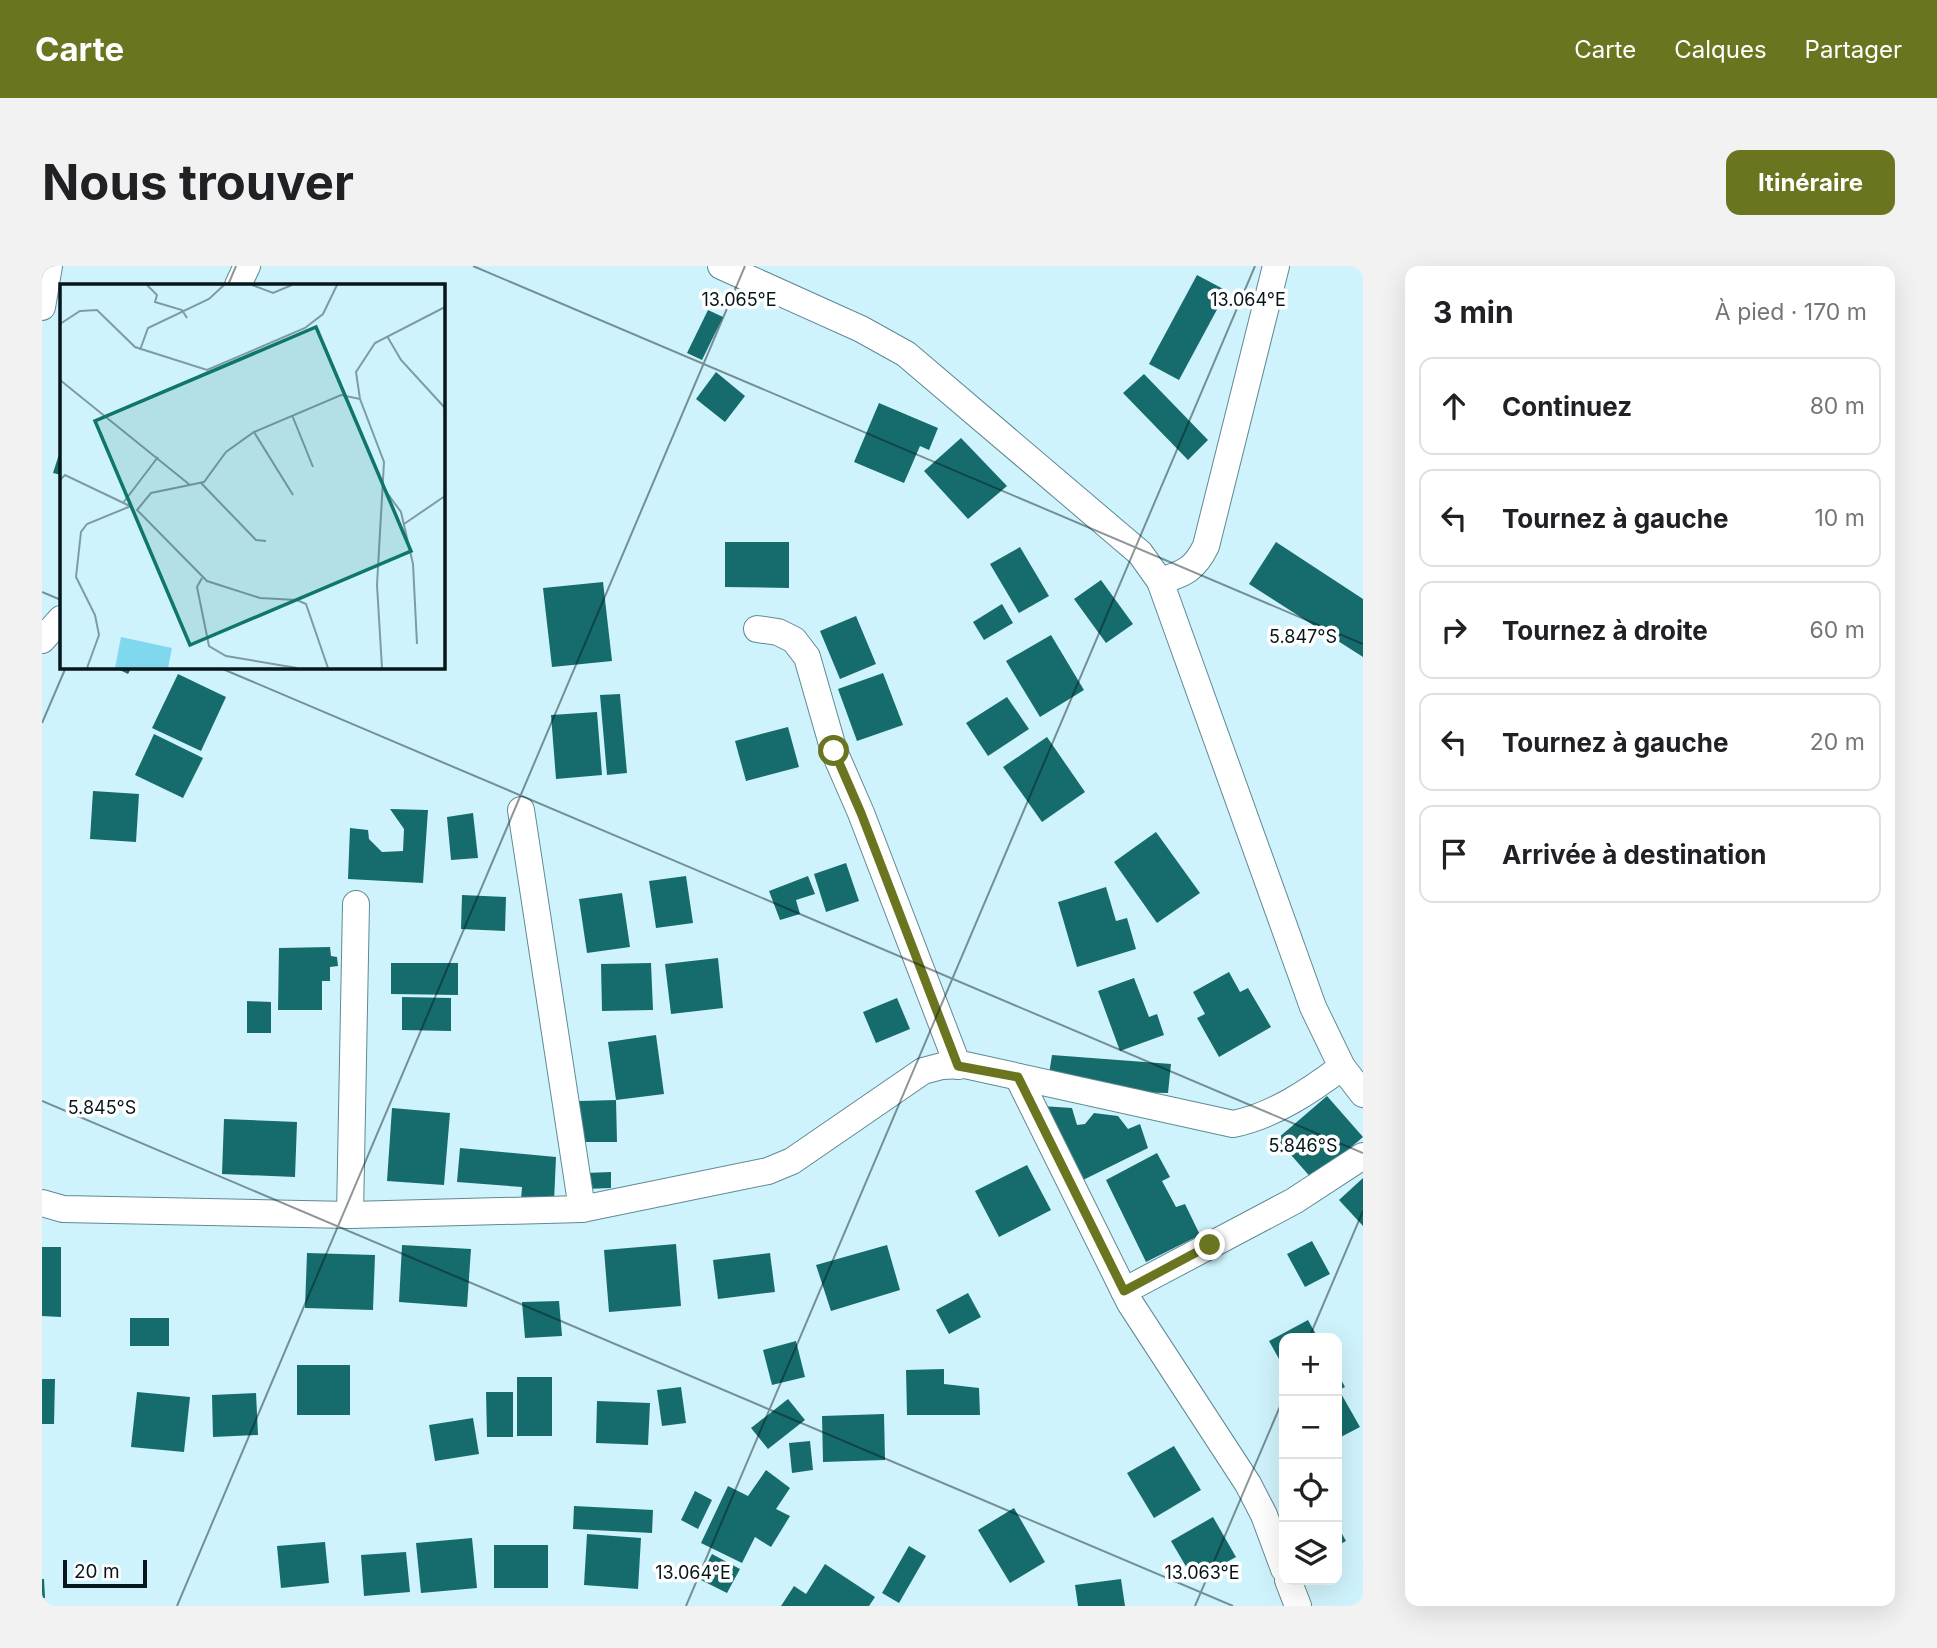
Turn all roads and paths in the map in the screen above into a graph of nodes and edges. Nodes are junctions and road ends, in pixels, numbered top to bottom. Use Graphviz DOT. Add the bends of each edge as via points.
graph roads {
  1 [pos="49,266"];
  2 [pos="247,266"];
  3 [pos="721,266"];
  4 [pos="1276,266"];
  5 [pos="238,284"];
  6 [pos="42,307"];
  7 [pos="1160,581"];
  8 [pos="757,629"];
  9 [pos="521,810"];
  10 [pos="356,904"];
  11 [pos="958,1066"];
  12 [pos="1342,1067"];
  13 [pos="1018,1077"];
  14 [pos="1363,1094"];
  15 [pos="1363,1156"];
  16 [pos="42,1203"];
  17 [pos="582,1209"];
  18 [pos="350,1215"];
  19 [pos="1124,1291"];
  20 [pos="1279,1556"];
  21 [pos="1290,1585"];
  22 [pos="1298,1606"];
  1 -- 6 [label="street"];
  2 -- 5 [label="street"];
  3 -- 7 [label="street" via="906,354 1140,553"];
  4 -- 7 [label="street" via="1206,546 1197,564 1185,574"];
  7 -- 12 [label="street" via="1313,1007"];
  8 -- 11 [label="street" via="794,640 807,657 834,751"];
  9 -- 17 [label="street"];
  10 -- 18 [label="street"];
  11 -- 13 [label="street"];
  11 -- 17 [label="street" via="923,1072 793,1161 768,1171"];
  12 -- 13 [label="street" via="1266,1114 1233,1124"];
  12 -- 14 [label="street"];
  13 -- 19 [label="street"];
  15 -- 19 [label="street" via="1294,1200"];
  16 -- 18 [label="street" via="63,1209"];
  17 -- 18 [label="street"];
  19 -- 20 [label="street" via="1248,1484"];
  21 -- 22 [label="street"];
}
